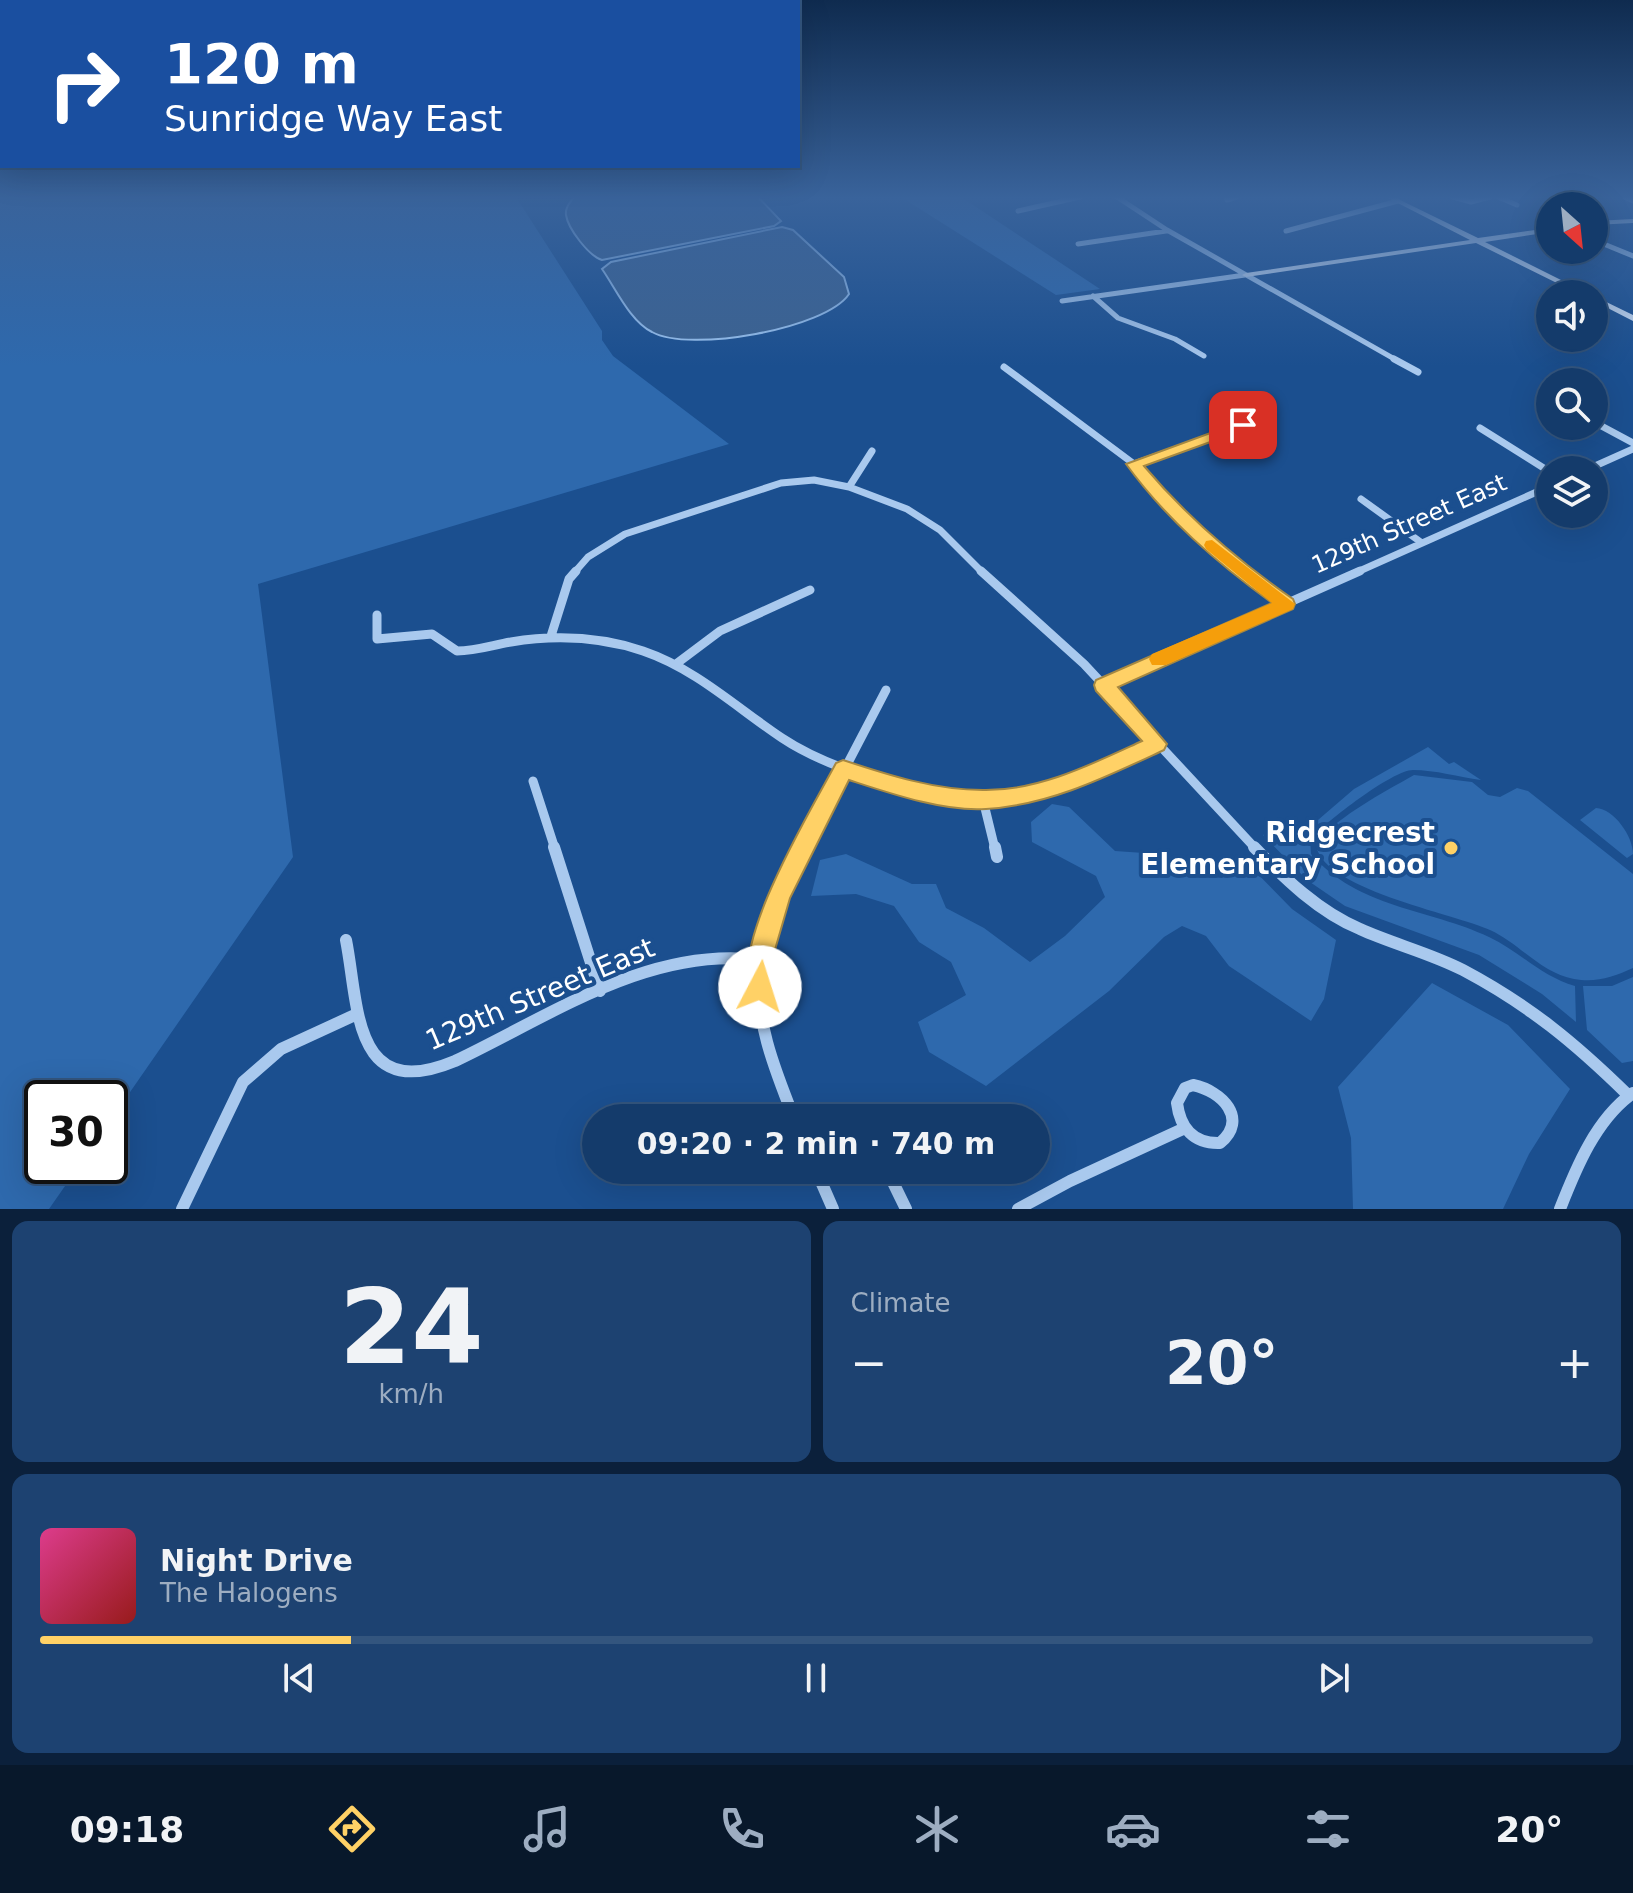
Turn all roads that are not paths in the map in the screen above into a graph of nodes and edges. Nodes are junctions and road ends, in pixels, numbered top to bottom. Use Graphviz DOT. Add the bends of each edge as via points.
graph roads {
  1 [pos="1208,253"];
  2 [pos="1384,253"];
  3 [pos="1505,253"];
  4 [pos="1246,275"];
  5 [pos="1557,280"];
  6 [pos="1093,296"];
  7 [pos="1062,301"];
  8 [pos="1608,305"];
  9 [pos="1633,318"];
  10 [pos="1204,356"];
  11 [pos="1004,367"];
  12 [pos="1418,372"];
  13 [pos="1270,416"];
  14 [pos="1480,428"];
  15 [pos="1608,431"];
  16 [pos="1633,446"];
  17 [pos="872,451"];
  18 [pos="1608,459"];
  19 [pos="1536,463"];
  20 [pos="1134,464"];
  21 [pos="849,487"];
  22 [pos="1536,492"];
  23 [pos="1361,499"];
  24 [pos="1422,543"];
  25 [pos="810,590"];
  26 [pos="1286,604"];
  27 [pos="377,615"];
  28 [pos="551,636"];
  29 [pos="676,664"];
  30 [pos="1103,685"];
  31 [pos="886,690"];
  32 [pos="1157,744"];
  33 [pos="843,769"];
  34 [pos="533,781"];
  35 [pos="983,800"];
  36 [pos="997,857"];
  37 [pos="346,940"];
  38 [pos="759,960"];
  39 [pos="600,991"];
  40 [pos="357,1014"];
  41 [pos="1630,1094"];
  42 [pos="788,1104"];
  43 [pos="1185,1128"];
  44 [pos="822,1184"];
  45 [pos="894,1184"];
  46 [pos="182,1209"];
  47 [pos="833,1209"];
  48 [pos="906,1209"];
  49 [pos="1018,1209"];
  50 [pos="1560,1209"];
  1 -- 4 [label="street"];
  2 -- 4 [label="street"];
  3 -- 5 [label="street"];
  4 -- 6 [label="street"];
  4 -- 12 [label="street"];
  6 -- 7 [label="street"];
  6 -- 10 [label="street" via="1126,322 1168,335"];
  8 -- 9 [label="street"];
  11 -- 20 [label="street"];
  13 -- 20 [label="street"];
  14 -- 19 [label="street"];
  15 -- 16 [label="street"];
  16 -- 18 [label="street"];
  17 -- 21 [label="street"];
  20 -- 26 [label="street" via="1177,515"];
  21 -- 28 [label="street" via="814,480 781,483 625,534 576,569 563,592"];
  21 -- 30 [label="street" via="907,509 940,530"];
  22 -- 24 [label="street, 129th Street East"];
  23 -- 24 [label="street"];
  24 -- 26 [label="street, 129th Street East"];
  25 -- 29 [label="street" via="720,631"];
  26 -- 30 [label="street, 129th Street East"];
  27 -- 28 [label="street" via="377,639 432,634 457,651"];
  28 -- 29 [label="street" via="630,648"];
  29 -- 33 [label="street" via="784,739"];
  30 -- 32 [label="street"];
  31 -- 33 [label="street"];
  32 -- 35 [label="street" via="1066,784"];
  32 -- 41 [label="street" via="1255,850 1323,908 1374,937 1493,985 1566,1036"];
  33 -- 35 [label="street" via="907,790"];
  33 -- 38 [label="street" via="779,896"];
  34 -- 39 [label="street"];
  35 -- 36 [label="street"];
  37 -- 40 [label="street"];
  38 -- 39 [label="street, 129th Street East" via="695,960"];
  38 -- 42 [label="street" via="763,1027"];
  39 -- 40 [label="street, 129th Street East" via="432,1069 406,1070 383,1062 367,1043"];
  40 -- 46 [label="street" via="301,1035 258,1065 243,1082"];
  41 -- 50 [label="street" via="1577,1167"];
  43 -- 43 [label="street" via="1203,1142 1220,1143 1231,1134 1232,1114 1212,1088 1193,1085 1177,1103"];
  43 -- 49 [label="street"];
  44 -- 47 [label="street"];
  45 -- 48 [label="street"];
}
